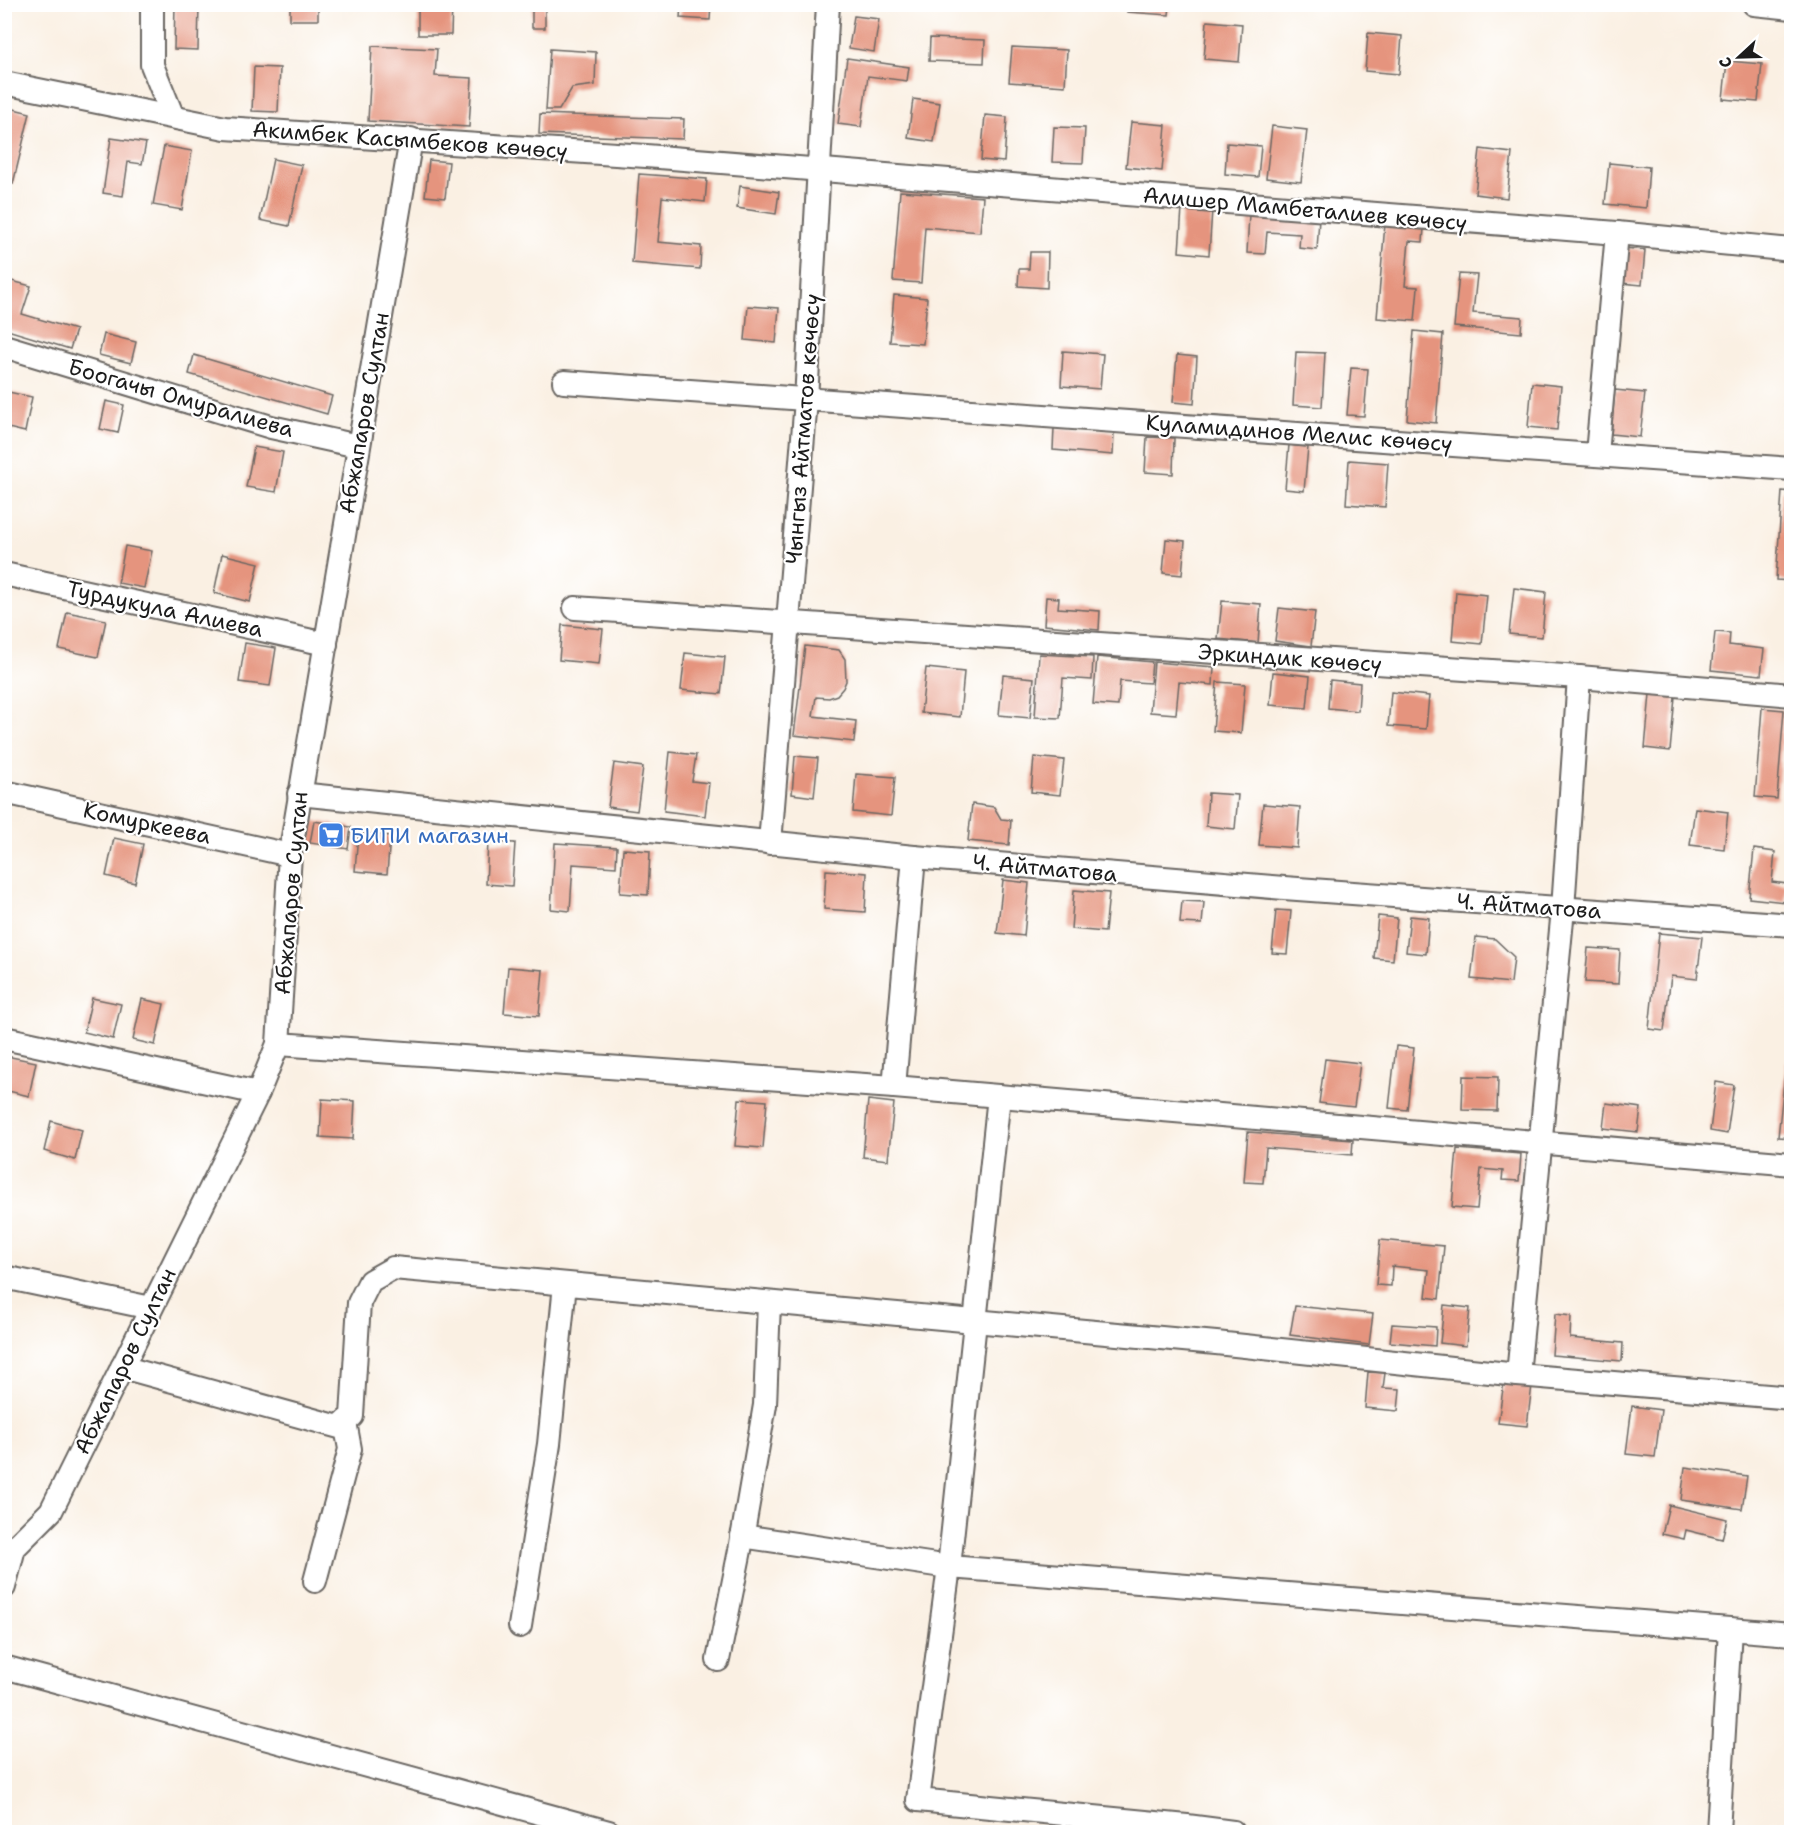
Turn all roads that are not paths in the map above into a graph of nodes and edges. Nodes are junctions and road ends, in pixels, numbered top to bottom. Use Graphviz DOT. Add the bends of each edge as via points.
graph roads {
  1 [pos="152,4"];
  2 [pos="1754,4"];
  3 [pos="830,8"];
  4 [pos="1791,8"];
  5 [pos="4,83"];
  6 [pos="173,117"];
  7 [pos="411,139"];
  8 [pos="819,170"];
  9 [pos="1617,233"];
  10 [pos="1791,250"];
  11 [pos="4,346"];
  12 [pos="564,382"];
  13 [pos="806,400"];
  14 [pos="358,446"];
  15 [pos="1597,454"];
  16 [pos="1791,469"];
  17 [pos="4,574"];
  18 [pos="574,608"];
  19 [pos="789,624"];
  20 [pos="326,644"];
  21 [pos="1579,677"];
  22 [pos="1791,695"];
  23 [pos="4,792"];
  24 [pos="299,794"];
  25 [pos="770,843"];
  26 [pos="290,855"];
  27 [pos="914,857"];
  28 [pos="1563,909"];
  29 [pos="1791,925"];
  30 [pos="4,1038"];
  31 [pos="278,1044"];
  32 [pos="894,1087"];
  33 [pos="258,1093"];
  34 [pos="999,1096"];
  35 [pos="1540,1143"];
  36 [pos="1791,1164"];
  37 [pos="4,1276"];
  38 [pos="565,1284"];
  39 [pos="769,1303"];
  40 [pos="151,1308"];
  41 [pos="975,1321"];
  42 [pos="122,1367"];
  43 [pos="1518,1375"];
  44 [pos="1791,1398"];
  45 [pos="345,1422"];
  46 [pos="742,1536"];
  47 [pos="9,1547"];
  48 [pos="949,1567"];
  49 [pos="315,1581"];
  50 [pos="4,1587"];
  51 [pos="520,1626"];
  52 [pos="1730,1629"];
  53 [pos="1791,1634"];
  54 [pos="718,1660"];
  55 [pos="4,1667"];
  56 [pos="609,1833"];
  57 [pos="1233,1833"];
  58 [pos="1718,1833"];
  1 -- 6 [label="street" via="152,65"];
  2 -- 4 [label="street"];
  3 -- 8 [label="street, Чынгыз Айтматов көчөсү"];
  5 -- 6 [label="street, Акимбек Касымбеков көчөсү"];
  6 -- 7 [label="street, Акимбек Касымбеков көчөсү" via="225,128"];
  7 -- 8 [label="street, Акимбек Касымбеков көчөсү"];
  7 -- 14 [label="street, Абжапаров Султан"];
  8 -- 9 [label="street, Алишер Мамбеталиев көчөсү"];
  8 -- 13 [label="street, Чынгыз Айтматов көчөсү"];
  9 -- 10 [label="street, Алишер Мамбеталиев көчөсү"];
  9 -- 15 [label="street"];
  11 -- 14 [label="street, Боогачы Омуралиева" via="272,427"];
  12 -- 13 [label="street, Куламидинов Мелис көчөсү"];
  13 -- 15 [label="street, Куламидинов Мелис көчөсү"];
  13 -- 19 [label="street, Чынгыз Айтматов көчөсү"];
  14 -- 20 [label="street, Абжапаров Султан"];
  15 -- 16 [label="street, Куламидинов Мелис көчөсү"];
  17 -- 20 [label="street, Турдукула Алиева"];
  18 -- 19 [label="street, Эркиндик көчөсү"];
  19 -- 21 [label="street, Эркиндик көчөсү"];
  19 -- 25 [label="street, Чынгыз Айтматов көчөсү"];
  20 -- 24 [label="street, Абжапаров Султан"];
  21 -- 22 [label="street, Эркиндик көчөсү"];
  21 -- 28 [label="street"];
  23 -- 26 [label="street, Комуркеева"];
  24 -- 25 [label="street, Ч. Айтматова"];
  24 -- 26 [label="street, Абжапаров Султан"];
  25 -- 27 [label="street, Ч. Айтматова"];
  26 -- 31 [label="street, Абжапаров Султан"];
  27 -- 28 [label="street, Ч. Айтматова"];
  27 -- 32 [label="street"];
  28 -- 29 [label="street, Ч. Айтматова"];
  28 -- 35 [label="street"];
  30 -- 33 [label="street"];
  31 -- 32 [label="street"];
  31 -- 33 [label="street, Абжапаров Султан"];
  32 -- 34 [label="street"];
  33 -- 40 [label="street, Абжапаров Султан"];
  34 -- 35 [label="street"];
  34 -- 41 [label="street"];
  35 -- 36 [label="street"];
  35 -- 43 [label="street"];
  37 -- 40 [label="street"];
  38 -- 39 [label="street"];
  38 -- 45 [label="street" via="393,1268 370,1281 359,1303 352,1416"];
  38 -- 51 [label="street" via="549,1444"];
  39 -- 41 [label="street"];
  39 -- 46 [label="street" via="765,1405"];
  40 -- 42 [label="street, Абжапаров Султан"];
  41 -- 43 [label="street"];
  41 -- 48 [label="street"];
  42 -- 45 [label="street" via="339,1426"];
  42 -- 47 [label="street, Абжапаров Султан" via="51,1511"];
  43 -- 44 [label="street"];
  45 -- 49 [label="street" via="350,1449"];
  46 -- 48 [label="street"];
  46 -- 54 [label="street"];
  47 -- 50 [label="street, Абжапаров Султан"];
  48 -- 52 [label="street"];
  48 -- 57 [label="street" via="918,1800"];
  52 -- 53 [label="street"];
  52 -- 58 [label="street"];
  55 -- 56 [label="street"];
}
